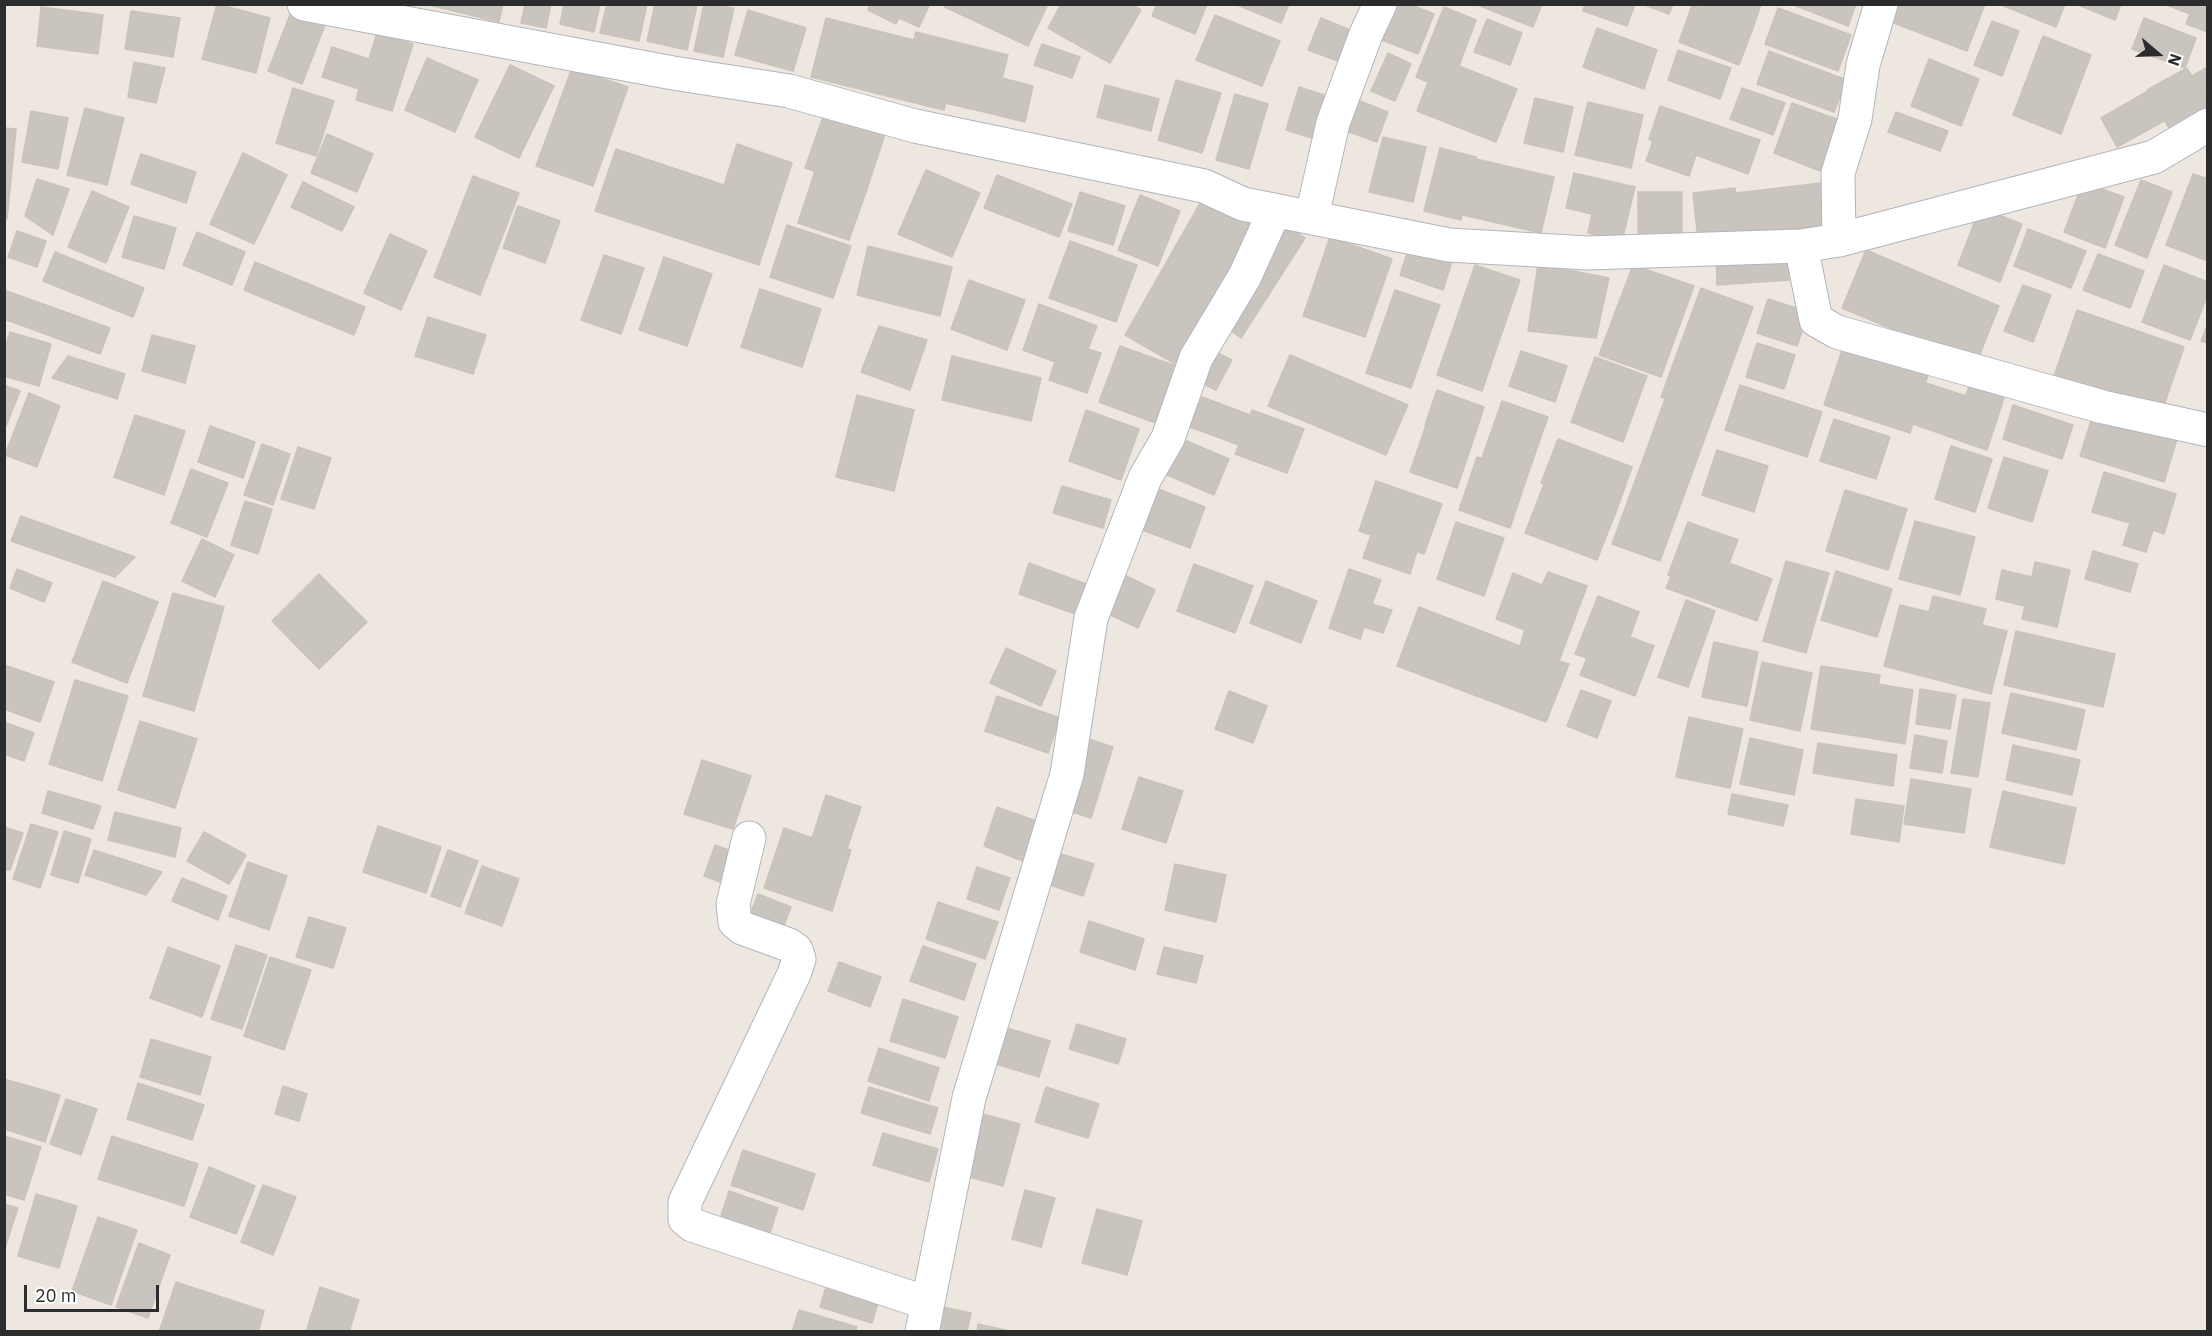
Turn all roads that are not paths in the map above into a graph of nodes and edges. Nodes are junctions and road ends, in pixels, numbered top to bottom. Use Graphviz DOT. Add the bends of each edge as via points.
graph roads {
  1 [pos="304,4"];
  2 [pos="1380,4"];
  3 [pos="1881,4"];
  4 [pos="2208,125"];
  5 [pos="1275,210"];
  6 [pos="1312,216"];
  7 [pos="1839,240"];
  8 [pos="1801,246"];
  9 [pos="2208,430"];
  10 [pos="749,838"];
  11 [pos="924,1317"];
  1 -- 5 [label="street" via="789,92 915,126 1204,186 1243,204"];
  2 -- 6 [label="street" via="1333,123"];
  3 -- 7 [label="street" via="1863,65 1855,120 1838,173"];
  4 -- 7 [label="street" via="2154,157"];
  5 -- 6 [label="street"];
  5 -- 11 [label="street" via="1245,276 1196,358 1168,438 1145,478 1091,618 1067,774 969,1098"];
  6 -- 8 [label="street" via="1449,245 1588,253"];
  7 -- 8 [label="street"];
  8 -- 9 [label="street" via="1816,320 1837,332 2103,407"];
  10 -- 11 [label="street" via="733,904 735,922 789,945 799,958 685,1202 685,1220"];
}
